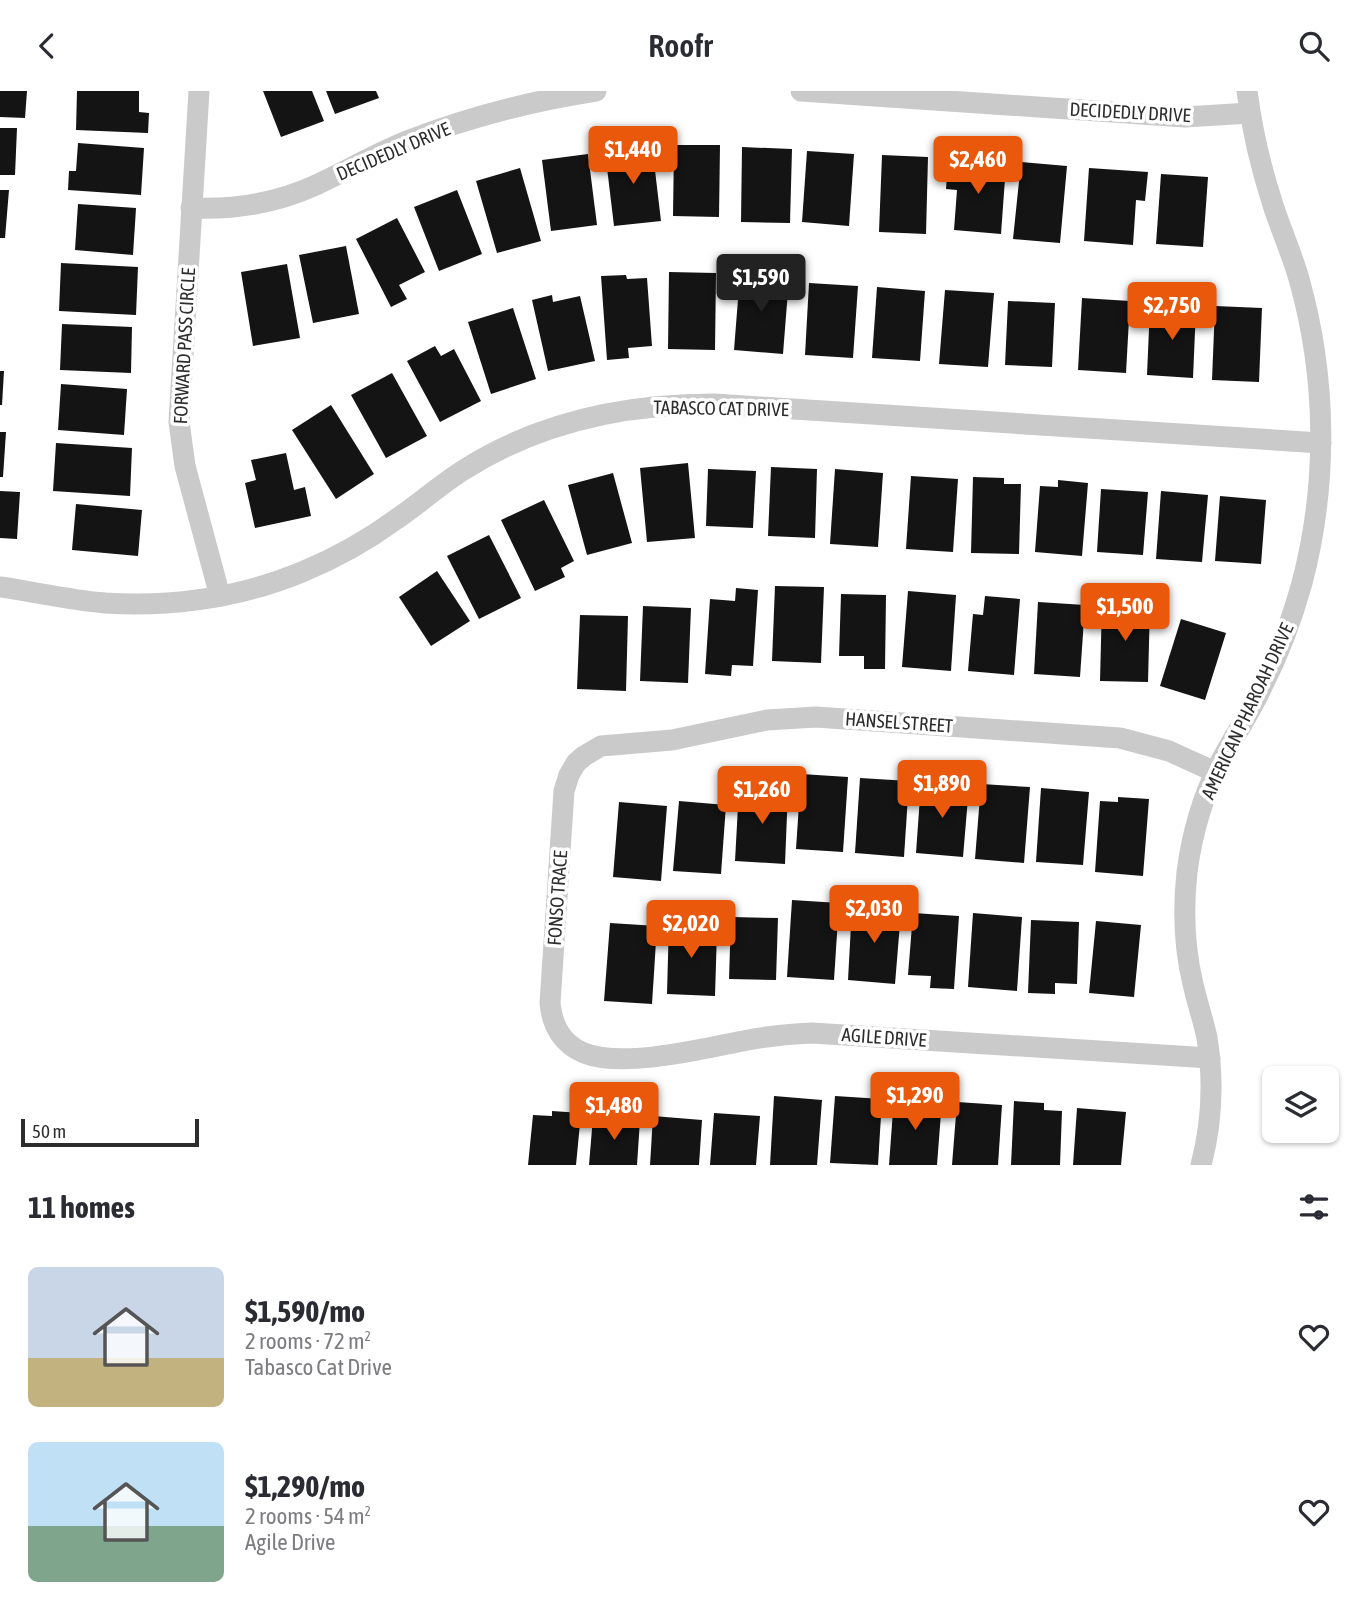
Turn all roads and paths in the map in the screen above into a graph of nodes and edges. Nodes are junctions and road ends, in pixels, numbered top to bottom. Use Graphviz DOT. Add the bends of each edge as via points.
graph roads {
  1 [pos="199,91"];
  2 [pos="596,91"];
  3 [pos="801,91"];
  4 [pos="1247,91"];
  5 [pos="1250,113"];
  6 [pos="191,208"];
  7 [pos="1321,443"];
  8 [pos="0,587"];
  9 [pos="220,596"];
  10 [pos="581,758"];
  11 [pos="1215,772"];
  12 [pos="565,1040"];
  13 [pos="1210,1058"];
  14 [pos="1209,1129"];
  15 [pos="1201,1165"];
  16 [pos="1215,1165"];
  1 -- 6 [label="street, FORWARD PASS CIRCLE"];
  2 -- 6 [label="street, DECIDEDLY DRIVE" via="526,103 452,125 287,196 244,206"];
  3 -- 5 [label="street, DECIDEDLY DRIVE" via="1185,117"];
  4 -- 5 [label="street, AMERICAN PHAROAH DRIVE"];
  5 -- 7 [label="street, AMERICAN PHAROAH DRIVE" via="1264,176 1310,323"];
  6 -- 9 [label="street, FORWARD PASS CIRCLE" via="179,422 185,466"];
  7 -- 9 [label="street, TABASCO CAT DRIVE" via="714,404 636,407 570,422 506,446 337,556 275,582"];
  7 -- 11 [label="street, AMERICAN PHAROAH DRIVE" via="1315,520 1291,617 1261,689"];
  8 -- 9 [label="street, TABASCO CAT DRIVE" via="112,603"];
  10 -- 11 [label="street, HANSEL STREET" via="607,744 672,740 767,720 816,717 1120,738 1169,751"];
  10 -- 12 [label="street, FONSO TRACE" via="564,791 551,989 551,1013"];
  11 -- 13 [label="street, AMERICAN PHAROAH DRIVE" via="1194,835 1185,909 1188,959"];
  12 -- 13 [label="street, AGILE DRIVE" via="582,1052 611,1058 687,1053 812,1033"];
  13 -- 14 [label="street, AMERICAN PHAROAH DRIVE"];
  14 -- 15 [label="street, AMERICAN PHAROAH DRIVE"];
  14 -- 16 [label="street, AMERICAN PHAROAH DRIVE"];
}
